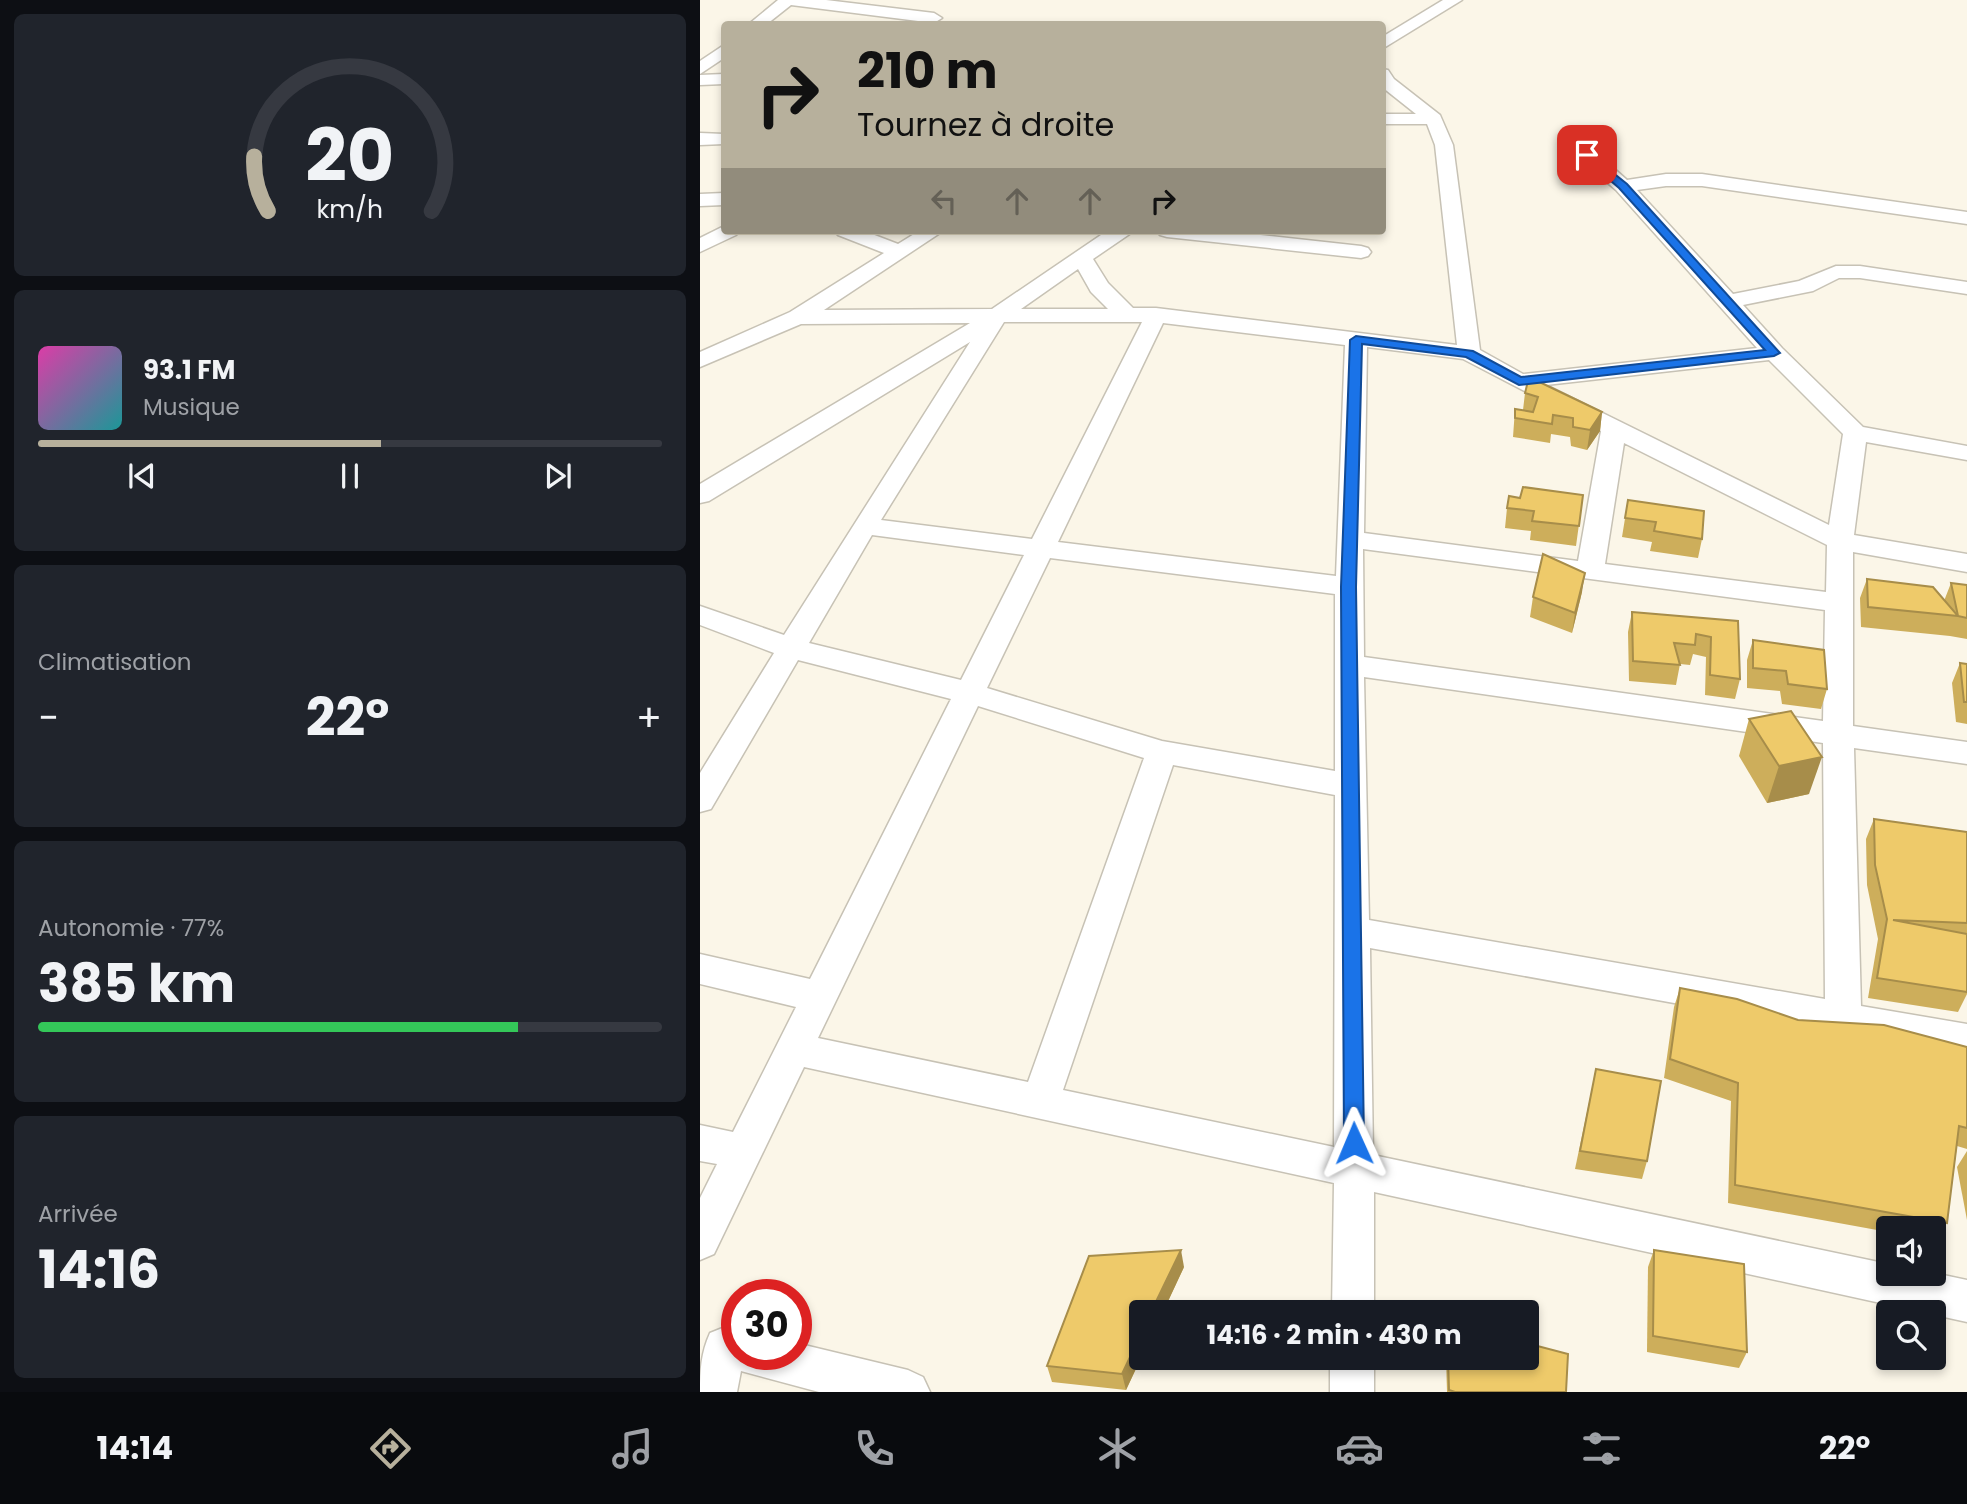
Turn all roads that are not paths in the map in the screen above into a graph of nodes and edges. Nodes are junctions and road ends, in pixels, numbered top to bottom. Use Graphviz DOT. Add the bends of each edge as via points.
graph roads {
  1 [pos="788,0"];
  2 [pos="927,0"];
  3 [pos="1454,0"];
  4 [pos="887,12"];
  5 [pos="761,21"];
  6 [pos="877,21"];
  7 [pos="935,21"];
  8 [pos="1386,42"];
  9 [pos="721,52"];
  10 [pos="700,69"];
  11 [pos="721,79"];
  12 [pos="700,80"];
  13 [pos="1386,80"];
  14 [pos="1386,119"];
  15 [pos="1434,119"];
  16 [pos="700,139"];
  17 [pos="721,139"];
  18 [pos="1587,155"];
  19 [pos="1623,186"];
  20 [pos="721,199"];
  21 [pos="700,200"];
  22 [pos="1967,218"];
  23 [pos="721,235"];
  24 [pos="855,235"];
  25 [pos="927,235"];
  26 [pos="1117,235"];
  27 [pos="1204,235"];
  28 [pos="700,246"];
  29 [pos="900,252"];
  30 [pos="1361,252"];
  31 [pos="1081,257"];
  32 [pos="1967,288"];
  33 [pos="1728,302"];
  34 [pos="998,315"];
  35 [pos="1141,315"];
  36 [pos="798,317"];
  37 [pos="1356,340"];
  38 [pos="1469,353"];
  39 [pos="1774,353"];
  40 [pos="700,360"];
  41 [pos="1519,381"];
  42 [pos="1614,427"];
  43 [pos="1855,433"];
  44 [pos="1967,453"];
  45 [pos="700,495"];
  46 [pos="864,526"];
  47 [pos="1350,539"];
  48 [pos="1840,541"];
  49 [pos="1041,548"];
  50 [pos="1967,563"];
  51 [pos="1590,570"];
  52 [pos="1349,587"];
  53 [pos="1839,603"];
  54 [pos="700,615"];
  55 [pos="790,648"];
  56 [pos="1350,665"];
  57 [pos="970,693"];
  58 [pos="1838,734"];
  59 [pos="1162,752"];
  60 [pos="1967,753"];
  61 [pos="1350,786"];
  62 [pos="700,800"];
  63 [pos="1351,931"];
  64 [pos="700,969"];
  65 [pos="820,996"];
  66 [pos="1843,1018"];
  67 [pos="1967,1040"];
  68 [pos="794,1049"];
  69 [pos="1040,1102"];
  70 [pos="700,1143"];
  71 [pos="743,1152"];
  72 [pos="1354,1170"];
  73 [pos="700,1240"];
  74 [pos="1353,1300"];
  75 [pos="1967,1301"];
  76 [pos="812,1369"];
  77 [pos="722,1370"];
  78 [pos="1352,1370"];
  79 [pos="715,1392"];
  80 [pos="908,1392"];
  81 [pos="1352,1392"];
  1 -- 4 [label="street"];
  1 -- 5 [label="street"];
  2 -- 7 [label="street"];
  3 -- 8 [label="street"];
  4 -- 6 [label="street"];
  4 -- 7 [label="street"];
  9 -- 10 [label="street"];
  11 -- 12 [label="street"];
  13 -- 15 [label="street"];
  14 -- 15 [label="street"];
  15 -- 38 [label="street" via="1444,145"];
  16 -- 17 [label="street"];
  18 -- 19 [label="street"];
  19 -- 22 [label="street" via="1702,180"];
  19 -- 33 [label="street"];
  20 -- 21 [label="street"];
  23 -- 28 [label="street"];
  24 -- 29 [label="street"];
  25 -- 29 [label="street"];
  26 -- 31 [label="street"];
  27 -- 30 [label="street"];
  29 -- 36 [label="street"];
  31 -- 34 [label="street"];
  31 -- 35 [label="street" via="1099,287"];
  32 -- 33 [label="street" via="1836,272 1804,286"];
  33 -- 39 [label="street"];
  34 -- 35 [label="street"];
  34 -- 36 [label="street"];
  34 -- 45 [label="street"];
  34 -- 46 [label="street"];
  35 -- 37 [label="street"];
  35 -- 49 [label="street"];
  36 -- 40 [label="street"];
  37 -- 38 [label="street"];
  37 -- 47 [label="street"];
  38 -- 41 [label="street"];
  39 -- 41 [label="street"];
  39 -- 43 [label="street"];
  41 -- 42 [label="street"];
  42 -- 48 [label="street"];
  42 -- 51 [label="street"];
  43 -- 44 [label="street"];
  43 -- 48 [label="street"];
  46 -- 49 [label="street"];
  46 -- 55 [label="street"];
  47 -- 51 [label="street"];
  47 -- 52 [label="street"];
  48 -- 50 [label="street"];
  48 -- 53 [label="street"];
  49 -- 52 [label="street"];
  49 -- 57 [label="street"];
  51 -- 53 [label="street"];
  52 -- 56 [label="street"];
  53 -- 58 [label="street"];
  54 -- 55 [label="street"];
  55 -- 57 [label="street"];
  55 -- 62 [label="street"];
  56 -- 58 [label="street"];
  56 -- 61 [label="street"];
  57 -- 59 [label="street"];
  57 -- 65 [label="street"];
  58 -- 60 [label="street"];
  58 -- 66 [label="street"];
  59 -- 61 [label="street"];
  59 -- 69 [label="street"];
  61 -- 63 [label="street"];
  63 -- 66 [label="street"];
  63 -- 72 [label="street"];
  64 -- 65 [label="street"];
  65 -- 68 [label="street"];
  66 -- 67 [label="street"];
  68 -- 69 [label="street"];
  68 -- 71 [label="street"];
  69 -- 72 [label="street"];
  70 -- 71 [label="street"];
  71 -- 73 [label="street"];
  72 -- 74 [label="street"];
  72 -- 75 [label="street"];
  76 -- 80 [label="street"];
  77 -- 79 [label="street"];
  78 -- 81 [label="street"];
}
